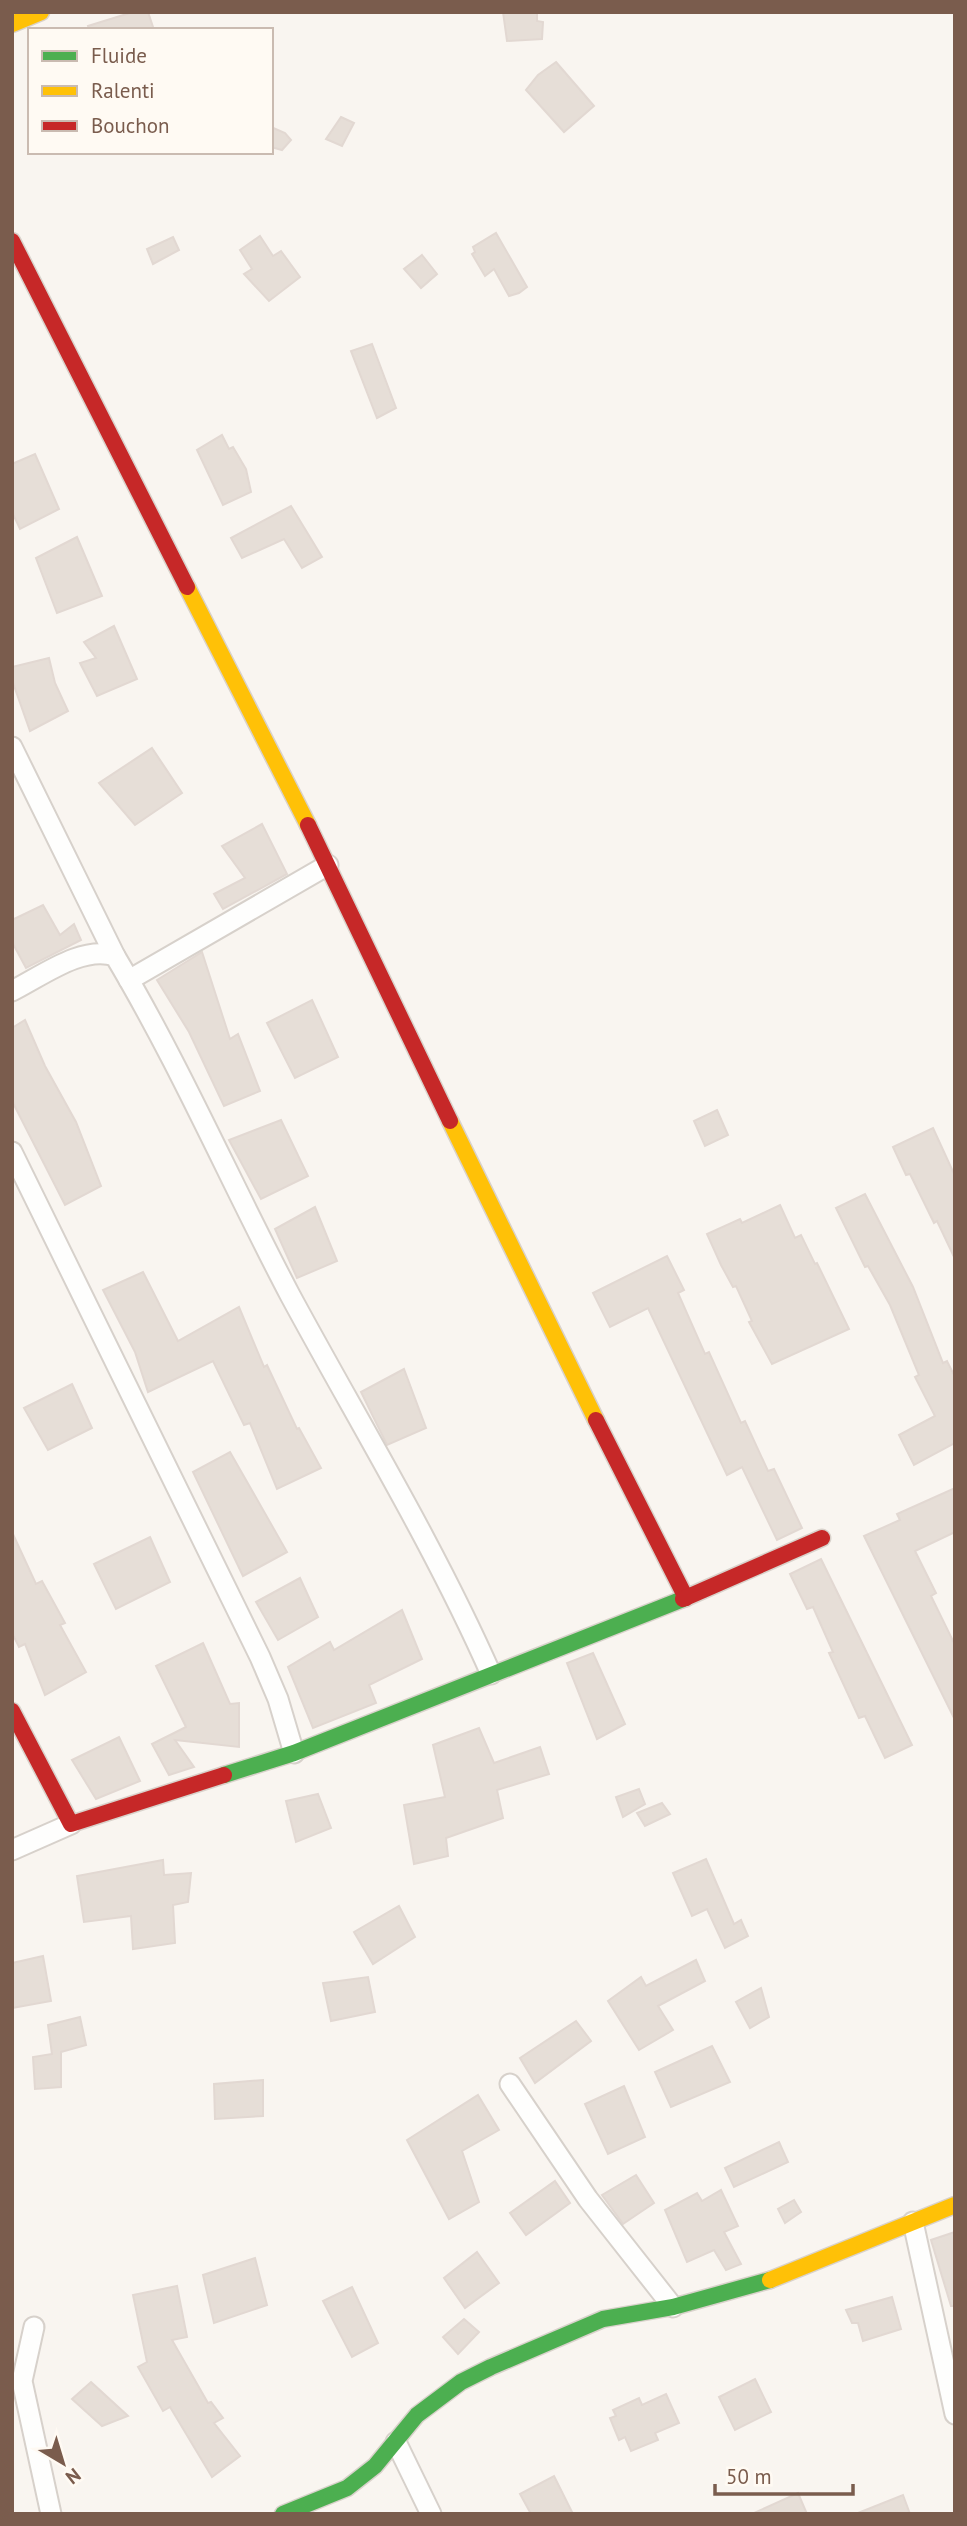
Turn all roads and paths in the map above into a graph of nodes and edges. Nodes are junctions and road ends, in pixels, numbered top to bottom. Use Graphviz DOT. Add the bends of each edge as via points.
graph roads {
  1 [pos="41,12"];
  2 [pos="12,24"];
  3 [pos="12,241"];
  4 [pos="12,747"];
  5 [pos="328,865"];
  6 [pos="116,956"];
  7 [pos="129,980"];
  8 [pos="12,991"];
  9 [pos="12,1152"];
  10 [pos="822,1538"];
  11 [pos="686,1598"];
  12 [pos="491,1674"];
  13 [pos="12,1711"];
  14 [pos="295,1753"];
  15 [pos="71,1824"];
  16 [pos="12,1850"];
  17 [pos="510,2084"];
  18 [pos="955,2205"];
  19 [pos="913,2222"];
  20 [pos="673,2307"];
  21 [pos="34,2327"];
  22 [pos="955,2414"];
  23 [pos="396,2442"];
  24 [pos="51,2514"];
  25 [pos="284,2514"];
  26 [pos="431,2514"];
  1 -- 2 [label="street"];
  3 -- 5 [label="street"];
  4 -- 6 [label="street"];
  5 -- 7 [label="street"];
  5 -- 11 [label="street" via="534,1298"];
  6 -- 7 [label="street"];
  6 -- 8 [label="street" via="86,954"];
  7 -- 12 [label="street" via="295,1304 430,1544"];
  9 -- 14 [label="street" via="260,1657"];
  10 -- 11 [label="street"];
  11 -- 12 [label="street"];
  12 -- 14 [label="street"];
  13 -- 15 [label="street"];
  14 -- 15 [label="street"];
  15 -- 16 [label="street"];
  17 -- 20 [label="street" via="588,2199"];
  18 -- 19 [label="street"];
  19 -- 20 [label="street" via="772,2279"];
  19 -- 22 [label="street"];
  20 -- 23 [label="street" via="603,2319 491,2367 461,2382 417,2415"];
  21 -- 24 [label="street" via="22,2381"];
  23 -- 25 [label="street" via="347,2488"];
  23 -- 26 [label="street"];
}
